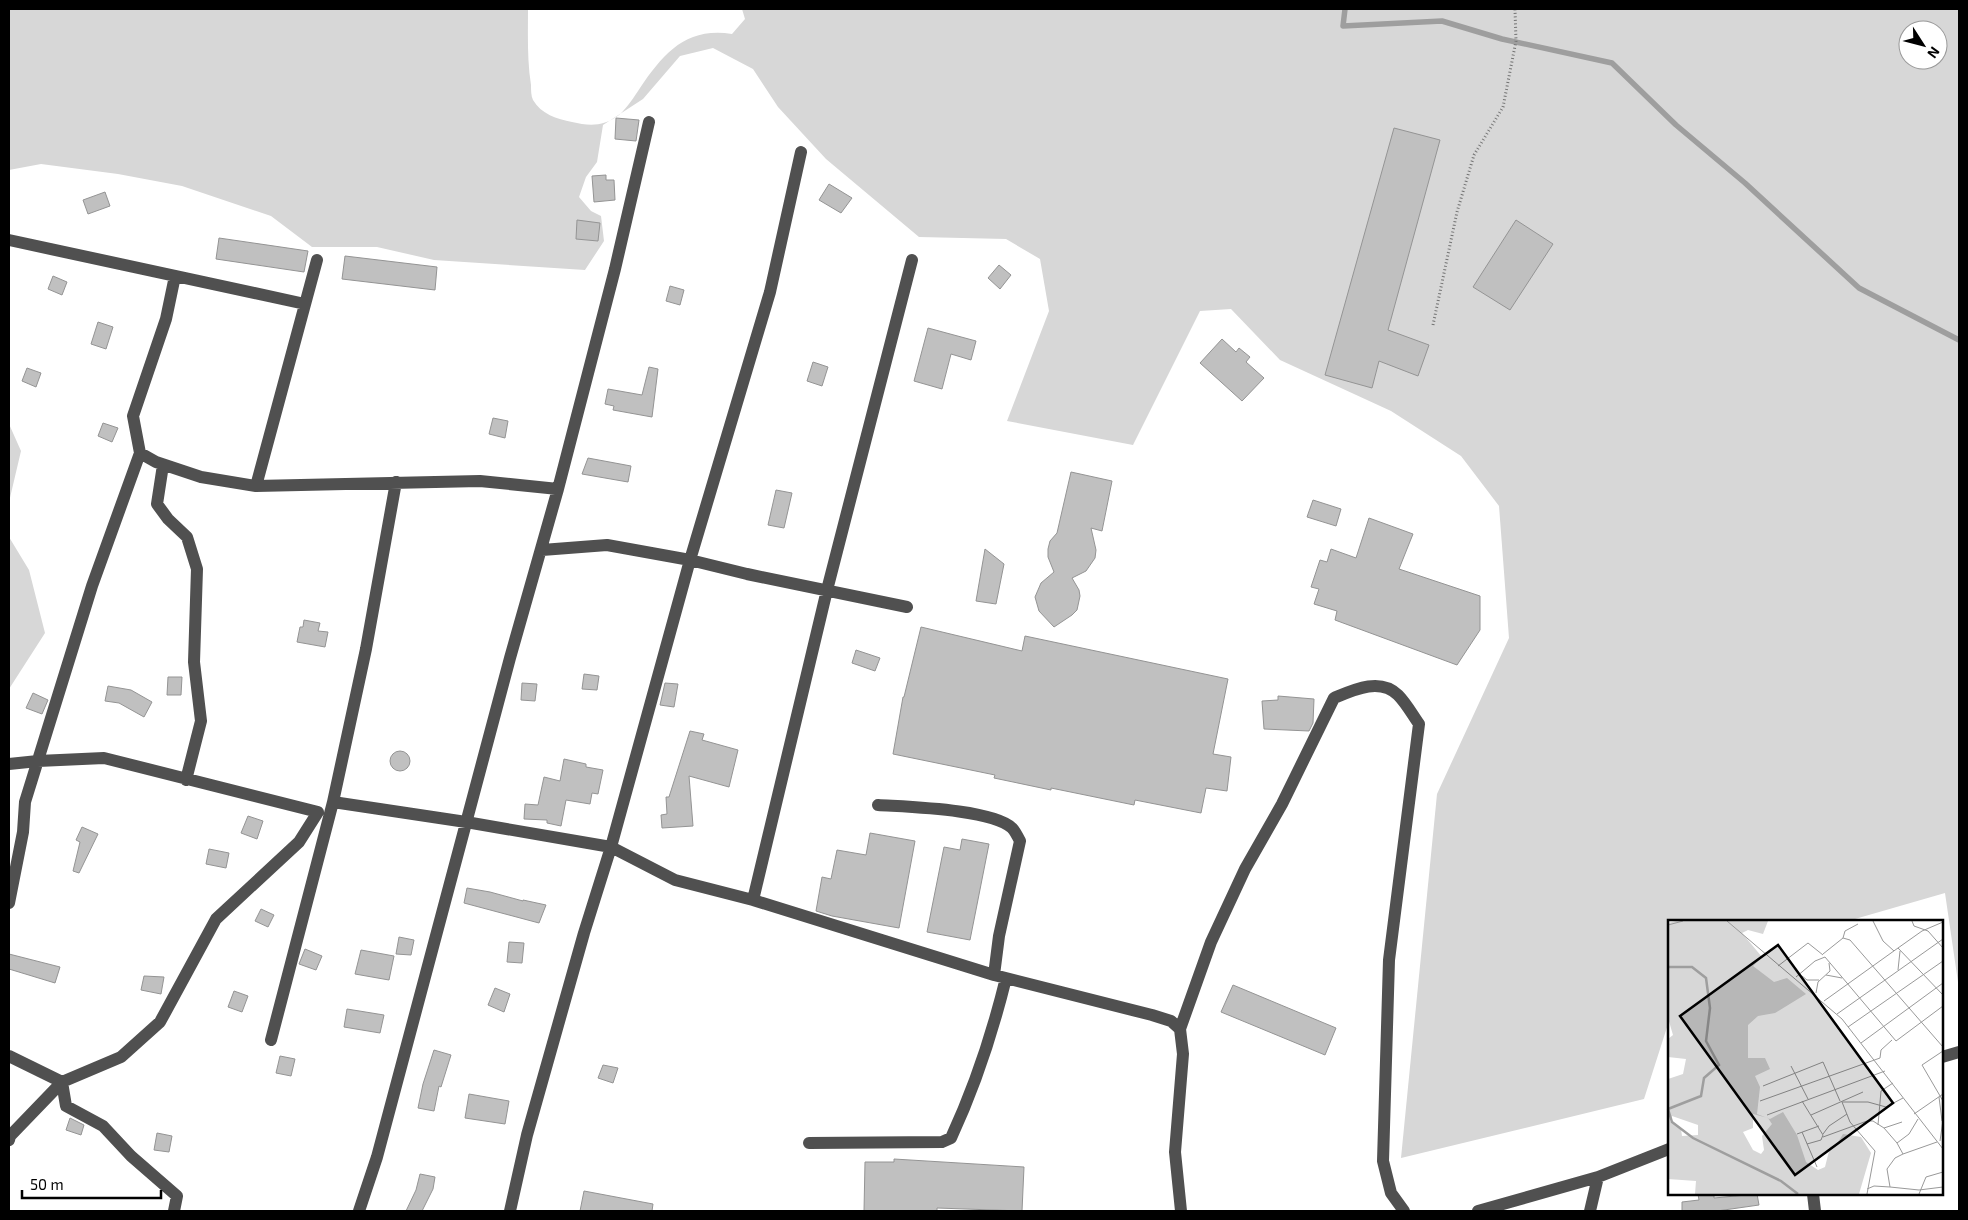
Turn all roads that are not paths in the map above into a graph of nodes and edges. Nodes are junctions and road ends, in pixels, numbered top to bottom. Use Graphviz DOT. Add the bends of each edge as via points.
graph roads {
  1 [pos="649,122"];
  2 [pos="801,152"];
  3 [pos="9,240"];
  4 [pos="317,260"];
  5 [pos="912,260"];
  6 [pos="176,276"];
  7 [pos="305,304"];
  8 [pos="140,453"];
  9 [pos="164,465"];
  10 [pos="396,482"];
  11 [pos="256,486"];
  12 [pos="558,489"];
  13 [pos="542,550"];
  14 [pos="690,560"];
  15 [pos="828,590"];
  16 [pos="907,607"];
  17 [pos="38,761"];
  18 [pos="9,764"];
  19 [pos="186,780"];
  20 [pos="332,802"];
  21 [pos="878,805"];
  22 [pos="466,822"];
  23 [pos="611,847"];
  24 [pos="753,900"];
  25 [pos="9,904"];
  26 [pos="1000,977"];
  27 [pos="1180,1029"];
  28 [pos="271,1040"];
  29 [pos="1959,1052"];
  30 [pos="9,1056"];
  31 [pos="1943,1057"];
  32 [pos="62,1082"];
  33 [pos="9,1140"];
  34 [pos="809,1143"];
  35 [pos="1668,1149"];
  36 [pos="1598,1177"];
  37 [pos="1813,1195"];
  38 [pos="174,1211"];
  39 [pos="359,1211"];
  40 [pos="510,1211"];
  41 [pos="1181,1211"];
  42 [pos="1404,1211"];
  43 [pos="1478,1211"];
  44 [pos="1590,1211"];
  45 [pos="1815,1211"];
  1 -- 12 [label="street"];
  2 -- 14 [label="street" via="770,292"];
  3 -- 6 [label="street"];
  4 -- 7 [label="street"];
  5 -- 15 [label="street"];
  6 -- 7 [label="street"];
  6 -- 8 [label="street" via="166,319 133,416"];
  7 -- 11 [label="street"];
  8 -- 9 [label="street"];
  8 -- 17 [label="street" via="92,586"];
  9 -- 11 [label="street" via="201,477"];
  9 -- 19 [label="street" via="158,504 187,537 197,568 194,662 201,721"];
  10 -- 11 [label="street"];
  10 -- 12 [label="street" via="480,482"];
  10 -- 20 [label="street" via="366,649"];
  12 -- 13 [label="street"];
  13 -- 14 [label="street" via="607,545"];
  13 -- 22 [label="street"];
  14 -- 15 [label="street"];
  14 -- 23 [label="street"];
  15 -- 16 [label="street"];
  15 -- 24 [label="street"];
  17 -- 18 [label="street"];
  17 -- 19 [label="street" via="104,758"];
  17 -- 25 [label="street" via="25,802 24,832"];
  19 -- 32 [label="street" via="318,812 299,842 216,919 160,1022 121,1057"];
  20 -- 22 [label="street"];
  20 -- 28 [label="street"];
  21 -- 26 [label="street" via="994,818 1012,828 1020,841 999,936"];
  22 -- 23 [label="street"];
  22 -- 39 [label="street"];
  23 -- 24 [label="street" via="675,880"];
  23 -- 40 [label="street" via="529,1126"];
  24 -- 26 [label="street"];
  26 -- 27 [label="street" via="1152,1015 1171,1021"];
  26 -- 34 [label="street" via="991,1039 952,1138 942,1142"];
  27 -- 41 [label="street" via="1183,1054 1175,1152"];
  27 -- 42 [label="street" via="1211,942 1334,698 1362,686 1386,688 1397,694 1419,724 1389,960 1383,1160 1391,1193"];
  29 -- 31 [label="street"];
  30 -- 32 [label="street"];
  32 -- 33 [label="street"];
  32 -- 38 [label="street" via="66,1106 103,1126 131,1156 177,1196"];
  35 -- 36 [label="street"];
  36 -- 43 [label="street"];
  36 -- 44 [label="street"];
  37 -- 45 [label="street"];
}
